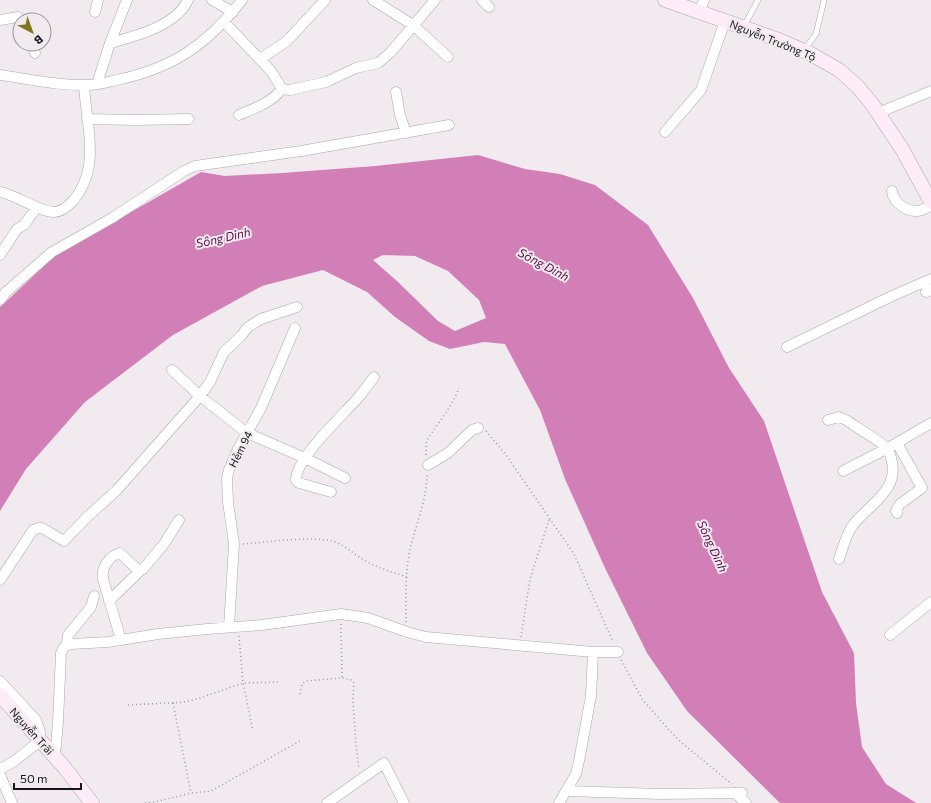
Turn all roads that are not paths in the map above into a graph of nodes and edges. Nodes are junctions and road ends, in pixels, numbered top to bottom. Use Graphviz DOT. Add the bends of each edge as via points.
graph roads {
  1 [pos="98,0"];
  2 [pos="127,0"];
  3 [pos="188,0"];
  4 [pos="212,0"];
  5 [pos="242,0"];
  6 [pos="326,0"];
  7 [pos="373,0"];
  8 [pos="434,0"];
  9 [pos="665,0"];
  10 [pos="758,0"];
  11 [pos="824,0"];
  12 [pos="702,6"];
  13 [pos="95,12"];
  14 [pos="232,12"];
  15 [pos="12,18"];
  16 [pos="0,20"];
  17 [pos="725,21"];
  18 [pos="224,22"];
  19 [pos="413,25"];
  20 [pos="744,27"];
  21 [pos="110,43"];
  22 [pos="803,51"];
  23 [pos="448,58"];
  24 [pos="260,59"];
  25 [pos="0,75"];
  26 [pos="97,84"];
  27 [pos="84,85"];
  28 [pos="282,89"];
  29 [pos="931,91"];
  30 [pos="396,92"];
  31 [pos="878,112"];
  32 [pos="239,115"];
  33 [pos="87,119"];
  34 [pos="188,119"];
  35 [pos="449,125"];
  36 [pos="665,132"];
  37 [pos="406,133"];
  38 [pos="892,191"];
  39 [pos="0,192"];
  40 [pos="931,203"];
  41 [pos="37,207"];
  42 [pos="0,255"];
  43 [pos="931,279"];
  44 [pos="0,300"];
  45 [pos="297,307"];
  46 [pos="295,328"];
  47 [pos="786,347"];
  48 [pos="172,370"];
  49 [pos="374,377"];
  50 [pos="200,396"];
  51 [pos="828,420"];
  52 [pos="931,423"];
  53 [pos="478,428"];
  54 [pos="247,433"];
  55 [pos="897,443"];
  56 [pos="888,448"];
  57 [pos="305,458"];
  58 [pos="428,465"];
  59 [pos="843,471"];
  60 [pos="345,478"];
  61 [pos="331,492"];
  62 [pos="897,513"];
  63 [pos="179,520"];
  64 [pos="839,559"];
  65 [pos="141,570"];
  66 [pos="0,580"];
  67 [pos="94,596"];
  68 [pos="110,601"];
  69 [pos="931,602"];
  70 [pos="234,627"];
  71 [pos="890,634"];
  72 [pos="121,640"];
  73 [pos="67,645"];
  74 [pos="593,652"];
  75 [pos="618,652"];
  76 [pos="0,681"];
  77 [pos="1,696"];
  78 [pos="40,741"];
  79 [pos="54,755"];
  80 [pos="0,769"];
  81 [pos="0,775"];
  82 [pos="567,791"];
  83 [pos="12,803"];
  84 [pos="92,803"];
  85 [pos="327,803"];
  86 [pos="404,803"];
  87 [pos="559,803"];
  88 [pos="746,803"];
  1 -- 13 [label="street"];
  2 -- 21 [label="street"];
  3 -- 21 [label="street" via="180,13 156,28"];
  4 -- 14 [label="street"];
  5 -- 14 [label="street"];
  6 -- 24 [label="street" via="287,41"];
  7 -- 19 [label="street"];
  8 -- 19 [label="street"];
  9 -- 12 [label="street, Nguyễn Trường Tộ"];
  10 -- 20 [label="lane"];
  11 -- 22 [label="lane" via="816,34"];
  12 -- 17 [label="street, Nguyễn Trường Tộ"];
  14 -- 18 [label="street"];
  15 -- 16 [label="street"];
  17 -- 20 [label="street, Nguyễn Trường Tộ"];
  17 -- 36 [label="street" via="701,90"];
  18 -- 24 [label="street"];
  18 -- 26 [label="street" via="192,50 168,64 137,76"];
  19 -- 23 [label="street"];
  19 -- 28 [label="street" via="390,53 378,63 356,68 326,82 290,90"];
  20 -- 22 [label="street, Nguyễn Trường Tộ"];
  21 -- 26 [label="street"];
  22 -- 31 [label="street, Nguyễn Trường Tộ" via="839,70 857,86"];
  24 -- 28 [label="street" via="275,75"];
  25 -- 27 [label="street"];
  26 -- 27 [label="street"];
  27 -- 33 [label="street"];
  28 -- 32 [label="street" via="268,102"];
  29 -- 31 [label="street"];
  30 -- 37 [label="street"];
  31 -- 40 [label="street, Nguyễn Trường Tộ" via="902,149"];
  33 -- 34 [label="street"];
  33 -- 41 [label="street" via="91,152 84,185 74,200 60,211"];
  35 -- 37 [label="street"];
  37 -- 44 [label="street" via="195,166 52,252"];
  38 -- 40 [label="street" via="897,203 910,209 923,210"];
  39 -- 41 [label="street"];
  41 -- 42 [label="street" via="24,225 17,228"];
  43 -- 47 [label="street"];
  45 -- 50 [label="street" via="261,319 248,327 224,352 210,382"];
  46 -- 54 [label="street, Hẻm 94" via="261,408"];
  48 -- 50 [label="street"];
  49 -- 57 [label="street"];
  50 -- 54 [label="street"];
  50 -- 66 [label="street" via="116,491 65,540 42,528 36,529 30,534"];
  51 -- 56 [label="street" via="839,417 846,420"];
  52 -- 55 [label="street"];
  53 -- 58 [label="street" via="448,453"];
  54 -- 57 [label="street"];
  54 -- 70 [label="street, Hẻm 94" via="227,478 234,544"];
  55 -- 56 [label="street"];
  55 -- 62 [label="street" via="922,488 900,504"];
  56 -- 59 [label="street"];
  56 -- 64 [label="street" via="893,478 888,488 852,526"];
  57 -- 60 [label="street"];
  57 -- 61 [label="street" via="295,478 297,482"];
  63 -- 65 [label="street" via="164,544"];
  65 -- 68 [label="street"];
  65 -- 68 [label="street" via="121,553 111,558 105,565 102,575"];
  67 -- 73 [label="street" via="91,606 68,635"];
  68 -- 72 [label="street"];
  69 -- 71 [label="street"];
  70 -- 72 [label="street"];
  70 -- 74 [label="street" via="341,614 368,618 426,637"];
  72 -- 73 [label="street"];
  73 -- 79 [label="street" via="61,653"];
  74 -- 75 [label="street"];
  74 -- 82 [label="street" via="591,696 578,768"];
  76 -- 78 [label="street" via="36,720"];
  77 -- 78 [label="street, Nguyễn Trãi"];
  78 -- 79 [label="street, Nguyễn Trãi"];
  78 -- 80 [label="street"];
  79 -- 84 [label="street, Nguyễn Trãi"];
  81 -- 83 [label="street"];
  82 -- 87 [label="street"];
  82 -- 88 [label="street" via="738,793"];
  85 -- 86 [label="street" via="384,763"];
}
